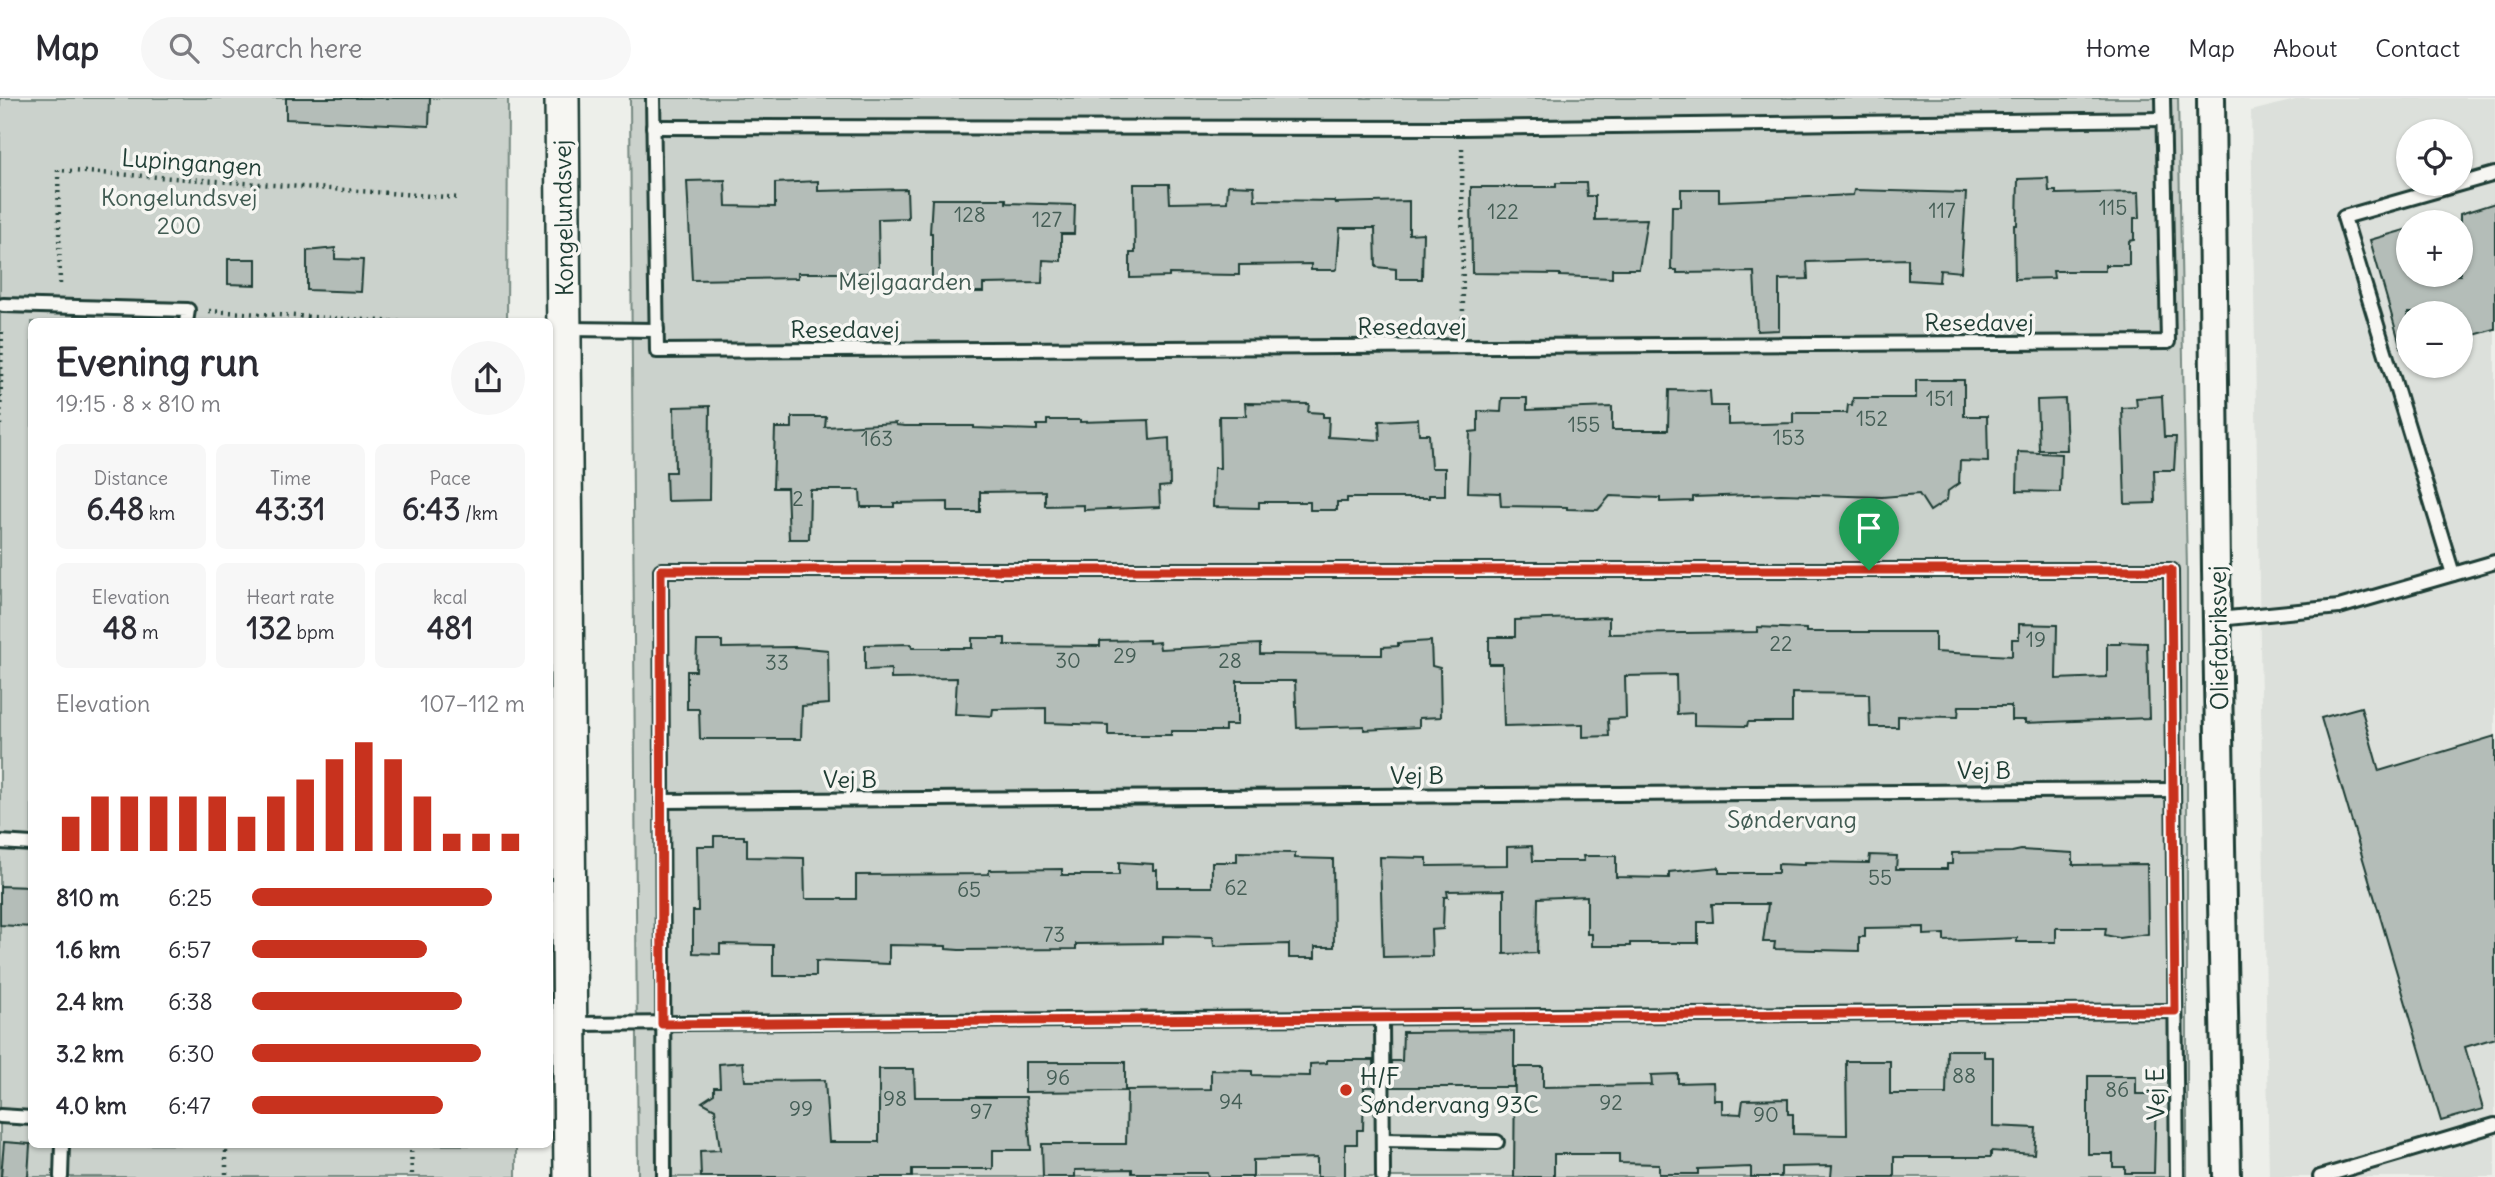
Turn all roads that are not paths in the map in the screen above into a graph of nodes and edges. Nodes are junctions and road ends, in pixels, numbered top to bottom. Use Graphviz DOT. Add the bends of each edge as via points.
graph roads {
  1 [pos="562,98"];
  2 [pos="653,98"];
  3 [pos="2163,98"];
  4 [pos="2212,98"];
  5 [pos="2163,119"];
  6 [pos="653,127"];
  7 [pos="2495,174"];
  8 [pos="3,305"];
  9 [pos="187,316"];
  10 [pos="564,329"];
  11 [pos="657,330"];
  12 [pos="2495,562"];
  13 [pos="2453,574"];
  14 [pos="2218,619"];
  15 [pos="559,719"];
  16 [pos="2173,790"];
  17 [pos="662,801"];
  18 [pos="0,842"];
  19 [pos="28,844"];
  20 [pos="2175,1011"];
  21 [pos="1382,1018"];
  22 [pos="571,1024"];
  23 [pos="662,1024"];
  24 [pos="0,1116"];
  25 [pos="28,1118"];
  26 [pos="2495,1125"];
  27 [pos="1383,1140"];
  28 [pos="1497,1142"];
  29 [pos="62,1148"];
  30 [pos="61,1177"];
  31 [pos="571,1177"];
  32 [pos="664,1177"];
  33 [pos="1383,1177"];
  34 [pos="2177,1177"];
  35 [pos="2227,1177"];
  36 [pos="2320,1177"];
  1 -- 10 [label="street, Kongelundsvej"];
  2 -- 6 [label="lane"];
  3 -- 5 [label="lane"];
  4 -- 14 [label="street, Oliefabriksvej"];
  5 -- 6 [label="lane" via="1461,128"];
  5 -- 11 [label="lane, Resedavej" via="2168,342 657,351"];
  6 -- 11 [label="lane"];
  7 -- 13 [label="lane" via="2344,217"];
  8 -- 9 [label="lane"];
  10 -- 11 [label="lane"];
  10 -- 15 [label="street, Kongelundsvej"];
  12 -- 13 [label="lane"];
  13 -- 14 [label="lane" via="2339,607"];
  14 -- 35 [label="street, Oliefabriksvej"];
  15 -- 22 [label="street, Kongelundsvej"];
  16 -- 17 [label="lane, Vej B"];
  16 -- 17 [label="lane, Vej E" via="2171,570 661,570"];
  16 -- 20 [label="lane, Vej E"];
  17 -- 23 [label="lane"];
  18 -- 19 [label="lane"];
  20 -- 21 [label="lane"];
  20 -- 34 [label="lane, Vej E"];
  21 -- 23 [label="lane"];
  21 -- 27 [label="lane"];
  22 -- 23 [label="lane"];
  22 -- 31 [label="street, Kongelundsvej"];
  23 -- 32 [label="lane"];
  24 -- 25 [label="lane"];
  26 -- 36 [label="lane"];
  27 -- 28 [label="lane"];
  27 -- 33 [label="lane"];
  29 -- 30 [label="lane"];
}
